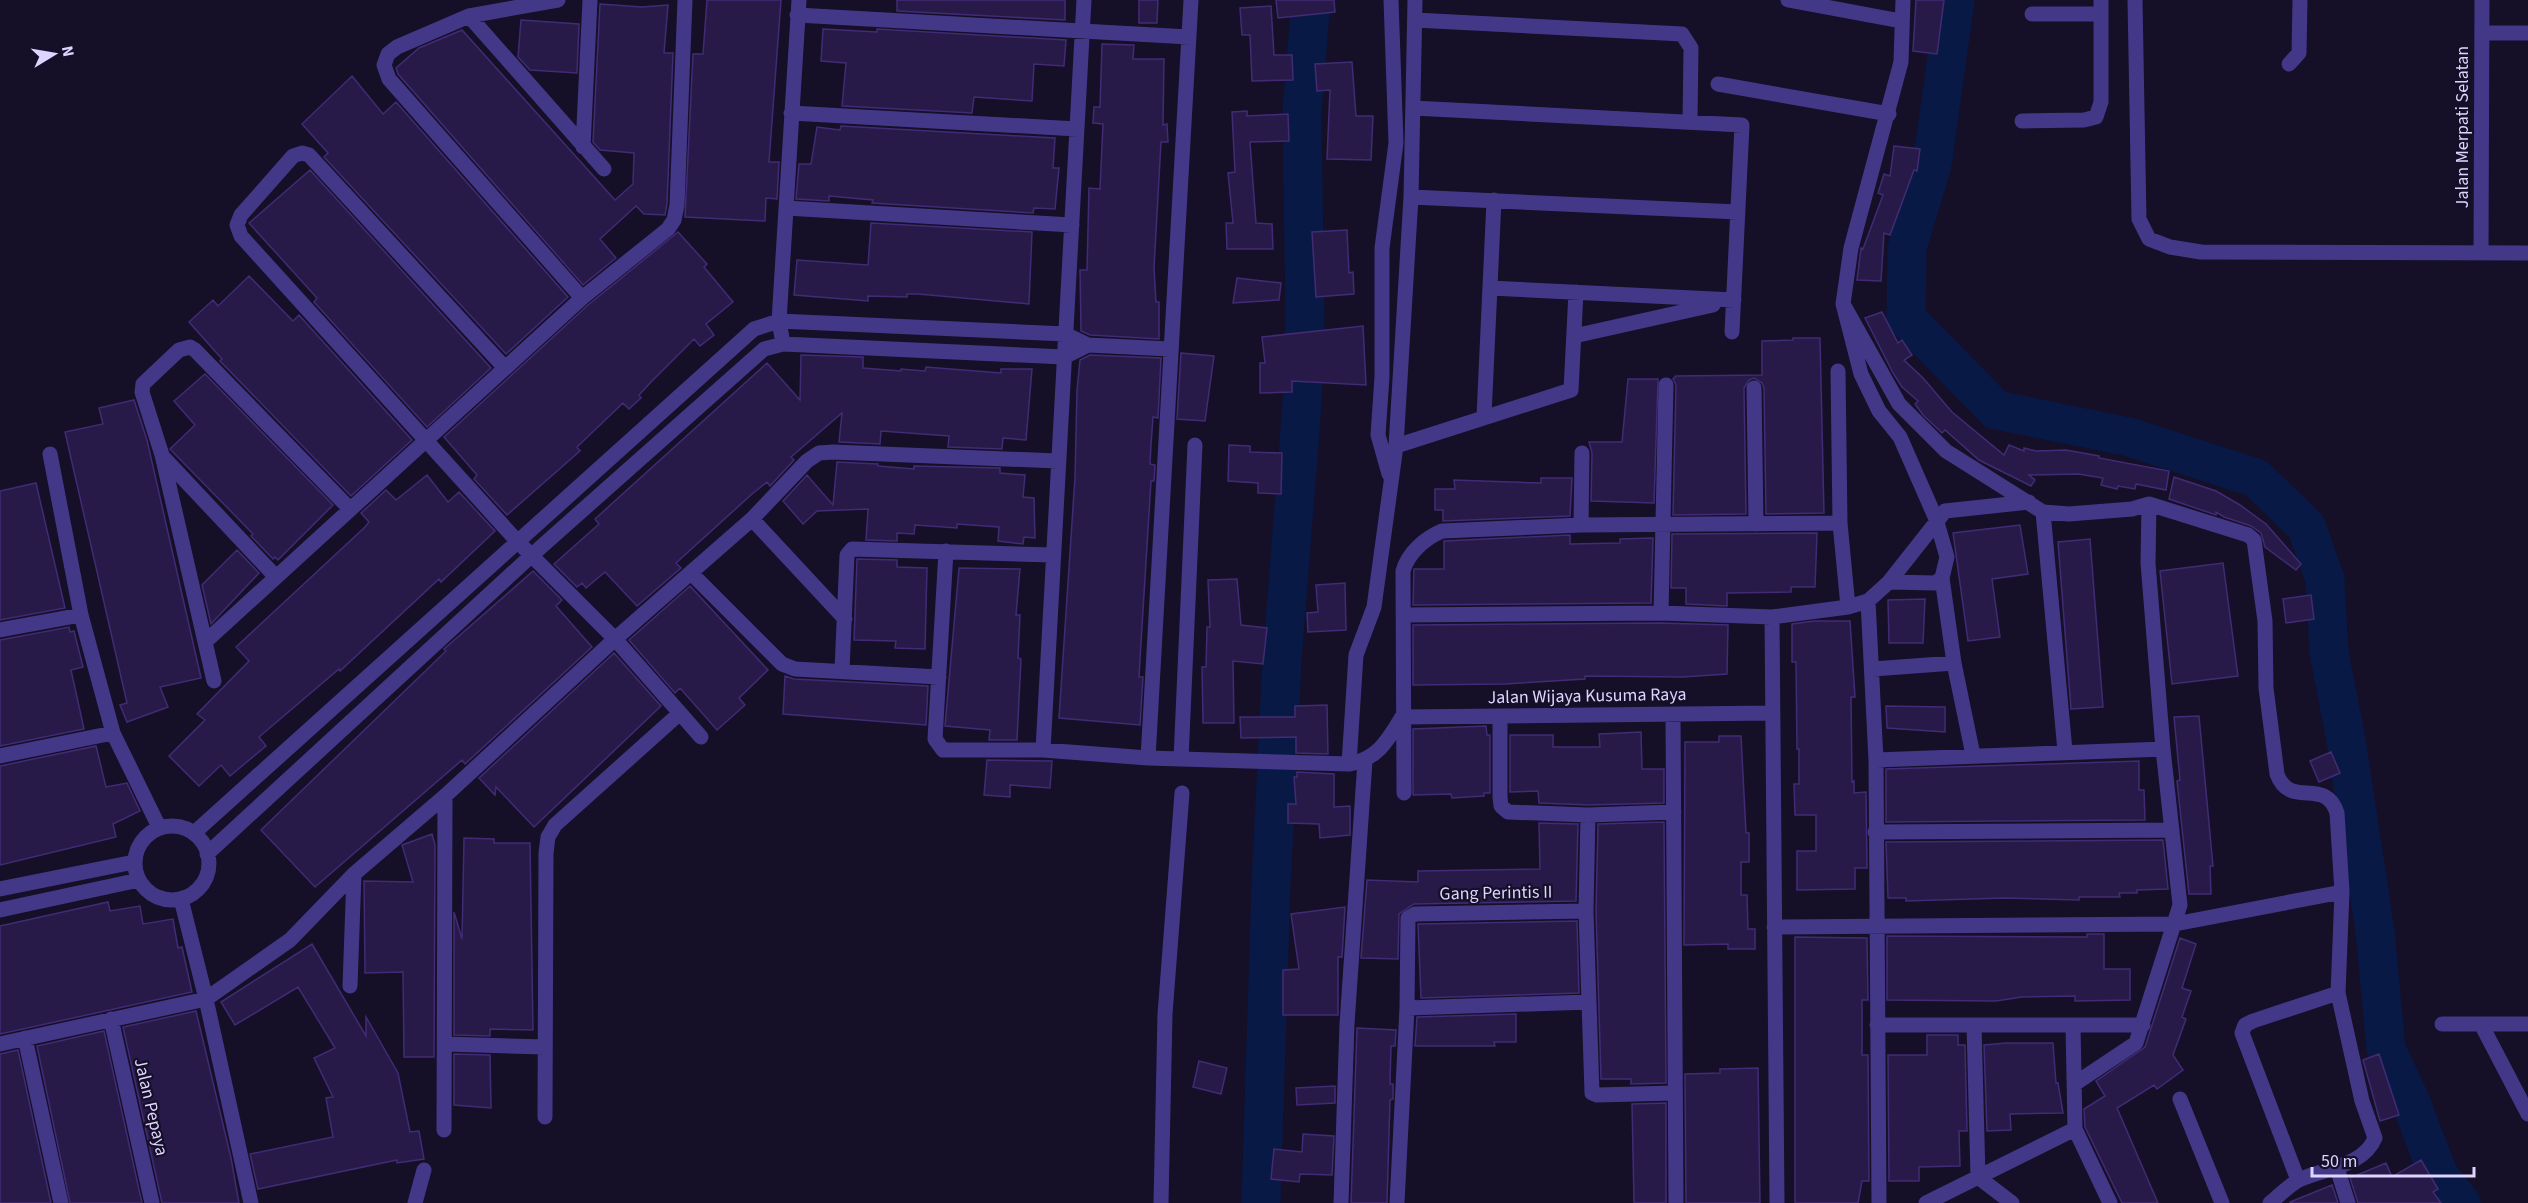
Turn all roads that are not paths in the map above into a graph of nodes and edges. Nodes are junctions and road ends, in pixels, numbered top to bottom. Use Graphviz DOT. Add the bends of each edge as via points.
graph roads {
  1 [pos="558,0"];
  2 [pos="590,0"];
  3 [pos="685,0"];
  4 [pos="1084,0"];
  5 [pos="1191,0"];
  6 [pos="1391,0"];
  7 [pos="1415,0"];
  8 [pos="1788,0"];
  9 [pos="1903,0"];
  10 [pos="2135,0"];
  11 [pos="2300,0"];
  12 [pos="2482,0"];
  13 [pos="798,7"];
  14 [pos="2101,7"];
  15 [pos="2032,14"];
  16 [pos="469,16"];
  17 [pos="1415,20"];
  18 [pos="1901,21"];
  19 [pos="1082,31"];
  20 [pos="2482,33"];
  21 [pos="2528,33"];
  22 [pos="1189,38"];
  23 [pos="2289,64"];
  24 [pos="1718,84"];
  25 [pos="1413,108"];
  26 [pos="791,113"];
  27 [pos="1889,114"];
  28 [pos="2022,121"];
  29 [pos="1690,122"];
  30 [pos="1077,129"];
  31 [pos="584,147"];
  32 [pos="604,169"];
  33 [pos="1411,196"];
  34 [pos="1494,200"];
  35 [pos="786,208"];
  36 [pos="1738,212"];
  37 [pos="1072,225"];
  38 [pos="2481,253"];
  39 [pos="2528,254"];
  40 [pos="1490,288"];
  41 [pos="1576,292"];
  42 [pos="582,298"];
  43 [pos="1734,300"];
  44 [pos="1843,304"];
  45 [pos="779,321"];
  46 [pos="1732,333"];
  47 [pos="1065,334"];
  48 [pos="1574,336"];
  49 [pos="783,344"];
  50 [pos="1088,345"];
  51 [pos="1170,350"];
  52 [pos="1064,357"];
  53 [pos="506,368"];
  54 [pos="1838,371"];
  55 [pos="1666,385"];
  56 [pos="1754,388"];
  57 [pos="1484,417"];
  58 [pos="427,442"];
  59 [pos="1195,445"];
  60 [pos="1396,446"];
  61 [pos="1582,453"];
  62 [pos="50,454"];
  63 [pos="162,455"];
  64 [pos="1058,461"];
  65 [pos="1390,479"];
  66 [pos="2029,502"];
  67 [pos="2148,504"];
  68 [pos="350,509"];
  69 [pos="2043,512"];
  70 [pos="752,519"];
  71 [pos="1936,519"];
  72 [pos="1840,523"];
  73 [pos="1756,524"];
  74 [pos="1581,525"];
  75 [pos="1665,525"];
  76 [pos="517,541"];
  77 [pos="946,552"];
  78 [pos="532,555"];
  79 [pos="1052,555"];
  80 [pos="691,573"];
  81 [pos="276,577"];
  82 [pos="1942,578"];
  83 [pos="1888,582"];
  84 [pos="1868,601"];
  85 [pos="1848,607"];
  86 [pos="1661,613"];
  87 [pos="81,615"];
  88 [pos="1403,615"];
  89 [pos="1772,617"];
  90 [pos="845,619"];
  91 [pos="0,630"];
  92 [pos="615,639"];
  93 [pos="205,642"];
  94 [pos="1954,663"];
  95 [pos="1873,669"];
  96 [pos="842,670"];
  97 [pos="939,677"];
  98 [pos="214,681"];
  99 [pos="680,713"];
  100 [pos="1773,713"];
  101 [pos="1673,715"];
  102 [pos="1402,717"];
  103 [pos="1500,717"];
  104 [pos="113,733"];
  105 [pos="701,737"];
  106 [pos="2163,749"];
  107 [pos="1043,750"];
  108 [pos="2065,752"];
  109 [pos="0,756"];
  110 [pos="1973,756"];
  111 [pos="1148,758"];
  112 [pos="1181,759"];
  113 [pos="1875,760"];
  114 [pos="1357,762"];
  115 [pos="1182,793"];
  116 [pos="1404,794"];
  117 [pos="445,796"];
  118 [pos="1674,812"];
  119 [pos="1588,815"];
  120 [pos="159,827"];
  121 [pos="2172,830"];
  122 [pos="1875,832"];
  123 [pos="194,833"];
  124 [pos="207,854"];
  125 [pos="134,862"];
  126 [pos="354,874"];
  127 [pos="139,880"];
  128 [pos="0,889"];
  129 [pos="2342,892"];
  130 [pos="181,899"];
  131 [pos="0,910"];
  132 [pos="1586,911"];
  133 [pos="2175,924"];
  134 [pos="1876,926"];
  135 [pos="1774,927"];
  136 [pos="350,986"];
  137 [pos="2338,993"];
  138 [pos="206,999"];
  139 [pos="1589,1002"];
  140 [pos="1407,1008"];
  141 [pos="111,1019"];
  142 [pos="2073,1024"];
  143 [pos="2143,1024"];
  144 [pos="2442,1024"];
  145 [pos="2481,1024"];
  146 [pos="2528,1024"];
  147 [pos="1878,1025"];
  148 [pos="1974,1025"];
  149 [pos="25,1038"];
  150 [pos="0,1044"];
  151 [pos="445,1044"];
  152 [pos="545,1047"];
  153 [pos="2076,1083"];
  154 [pos="1675,1093"];
  155 [pos="2180,1099"];
  156 [pos="2528,1114"];
  157 [pos="545,1117"];
  158 [pos="2075,1129"];
  159 [pos="444,1130"];
  160 [pos="2337,1168"];
  161 [pos="424,1170"];
  162 [pos="1978,1177"];
  163 [pos="2298,1180"];
  164 [pos="61,1203"];
  165 [pos="152,1203"];
  166 [pos="251,1203"];
  167 [pos="415,1203"];
  168 [pos="1161,1203"];
  169 [pos="1341,1203"];
  170 [pos="1397,1203"];
  171 [pos="1676,1203"];
  172 [pos="1778,1203"];
  173 [pos="1879,1203"];
  174 [pos="1926,1203"];
  175 [pos="2012,1203"];
  176 [pos="2110,1203"];
  177 [pos="2222,1203"];
  178 [pos="2270,1203"];
  179 [pos="2348,1203"];
  1 -- 16 [label="street"];
  2 -- 31 [label="street"];
  3 -- 42 [label="street" via="674,219 668,229"];
  4 -- 19 [label="street"];
  5 -- 22 [label="street"];
  6 -- 65 [label="street" via="1396,144 1382,248 1378,435"];
  7 -- 17 [label="street"];
  8 -- 18 [label="street"];
  9 -- 18 [label="street"];
  10 -- 38 [label="street" via="2139,219 2149,239 2201,252"];
  11 -- 23 [label="street" via="2299,53"];
  12 -- 20 [label="street, Jalan Merpati Selatan"];
  13 -- 19 [label="street"];
  13 -- 26 [label="street"];
  14 -- 15 [label="street"];
  14 -- 28 [label="street" via="2101,102 2096,117"];
  16 -- 31 [label="street"];
  16 -- 42 [label="street" via="388,54 384,65 389,79"];
  17 -- 25 [label="street"];
  17 -- 29 [label="street" via="1682,34 1691,48"];
  18 -- 27 [label="street" via="1901,62"];
  19 -- 22 [label="street"];
  19 -- 30 [label="street"];
  20 -- 21 [label="street"];
  20 -- 38 [label="street, Jalan Merpati Selatan"];
  22 -- 51 [label="street"];
  24 -- 27 [label="street"];
  25 -- 29 [label="street"];
  25 -- 33 [label="street"];
  26 -- 30 [label="street"];
  26 -- 35 [label="street"];
  27 -- 44 [label="street" via="1851,248"];
  29 -- 36 [label="street" via="1742,125"];
  30 -- 37 [label="street"];
  31 -- 32 [label="street"];
  33 -- 34 [label="street"];
  33 -- 60 [label="street"];
  34 -- 36 [label="street"];
  34 -- 40 [label="street"];
  35 -- 37 [label="street"];
  35 -- 45 [label="street"];
  36 -- 43 [label="street"];
  37 -- 47 [label="street"];
  38 -- 39 [label="street"];
  40 -- 41 [label="street"];
  40 -- 57 [label="street"];
  41 -- 43 [label="street"];
  41 -- 48 [label="street"];
  42 -- 53 [label="street"];
  43 -- 46 [label="street"];
  43 -- 48 [label="street"];
  44 -- 66 [label="street" via="1899,404 1946,451"];
  44 -- 71 [label="street" via="1861,374 1879,411 1900,437"];
  45 -- 47 [label="street"];
  45 -- 49 [label="street"];
  45 -- 76 [label="street" via="754,329"];
  47 -- 50 [label="street"];
  47 -- 52 [label="street"];
  48 -- 57 [label="street" via="1571,390"];
  49 -- 52 [label="street"];
  49 -- 78 [label="street" via="764,349"];
  50 -- 51 [label="street"];
  50 -- 52 [label="street"];
  51 -- 111 [label="street"];
  52 -- 64 [label="street"];
  53 -- 58 [label="street"];
  53 -- 58 [label="street" via="309,155 293,156 241,215 237,225 241,236"];
  54 -- 72 [label="street"];
  55 -- 75 [label="street"];
  56 -- 73 [label="street"];
  57 -- 60 [label="street"];
  58 -- 68 [label="street"];
  58 -- 76 [label="street"];
  59 -- 112 [label="street"];
  60 -- 65 [label="street"];
  61 -- 74 [label="street"];
  62 -- 87 [label="street"];
  63 -- 68 [label="street" via="142,388 179,351 190,347"];
  63 -- 81 [label="street"];
  63 -- 93 [label="street"];
  64 -- 70 [label="street" via="819,453"];
  64 -- 79 [label="street"];
  65 -- 114 [label="street" via="1374,607 1356,655"];
  66 -- 69 [label="street"];
  66 -- 71 [label="street" via="1952,508"];
  67 -- 69 [label="street" via="2069,514"];
  67 -- 106 [label="street" via="2148,563"];
  67 -- 129 [label="street" via="2254,540 2265,621 2266,688 2277,774 2281,786 2290,792 2324,794 2333,802"];
  68 -- 81 [label="street"];
  69 -- 108 [label="street"];
  70 -- 80 [label="street"];
  70 -- 90 [label="street"];
  71 -- 82 [label="street" via="1947,557"];
  71 -- 83 [label="street" via="1920,545"];
  72 -- 73 [label="street"];
  72 -- 85 [label="street"];
  73 -- 75 [label="street"];
  74 -- 75 [label="street"];
  74 -- 88 [label="street" via="1442,531 1431,536 1406,561"];
  75 -- 86 [label="street"];
  76 -- 78 [label="street"];
  76 -- 123 [label="street"];
  77 -- 79 [label="street"];
  77 -- 90 [label="street" via="852,549 847,555"];
  77 -- 97 [label="street"];
  78 -- 92 [label="street"];
  78 -- 124 [label="street"];
  79 -- 107 [label="street"];
  80 -- 92 [label="street"];
  80 -- 96 [label="street" via="782,664 795,669"];
  81 -- 93 [label="street"];
  82 -- 83 [label="street" via="1935,583"];
  82 -- 94 [label="street"];
  83 -- 84 [label="street"];
  84 -- 85 [label="street"];
  84 -- 95 [label="street"];
  85 -- 89 [label="street"];
  86 -- 88 [label="street"];
  86 -- 89 [label="street"];
  87 -- 91 [label="street"];
  87 -- 104 [label="street"];
  88 -- 102 [label="street"];
  89 -- 100 [label="street"];
  90 -- 96 [label="street"];
  92 -- 99 [label="street"];
  92 -- 117 [label="street"];
  93 -- 98 [label="street"];
  94 -- 95 [label="street"];
  94 -- 110 [label="street"];
  95 -- 113 [label="street"];
  96 -- 97 [label="street"];
  97 -- 107 [label="street" via="935,739 942,750"];
  99 -- 105 [label="street"];
  99 -- 152 [label="street" via="555,825 548,837"];
  100 -- 101 [label="street, Jalan Wijaya Kusuma Raya"];
  100 -- 135 [label="street"];
  101 -- 103 [label="street, Jalan Wijaya Kusuma Raya"];
  101 -- 118 [label="street"];
  102 -- 103 [label="street, Jalan Wijaya Kusuma Raya"];
  102 -- 114 [label="street" via="1386,743"];
  102 -- 116 [label="street"];
  103 -- 119 [label="street" via="1501,806 1508,812"];
  104 -- 109 [label="street"];
  104 -- 120 [label="street"];
  106 -- 108 [label="street"];
  106 -- 121 [label="street"];
  107 -- 111 [label="street"];
  108 -- 110 [label="street"];
  110 -- 113 [label="street"];
  111 -- 112 [label="street"];
  112 -- 114 [label="street"];
  113 -- 122 [label="street"];
  114 -- 169 [label="street"];
  115 -- 168 [label="street" via="1165,1014"];
  117 -- 126 [label="street"];
  117 -- 151 [label="street"];
  118 -- 119 [label="street"];
  118 -- 154 [label="street"];
  119 -- 132 [label="street"];
  120 -- 123 [label="street" via="177,826"];
  120 -- 125 [label="street" via="141,841"];
  121 -- 122 [label="street"];
  121 -- 133 [label="street" via="2180,905"];
  122 -- 134 [label="street"];
  123 -- 124 [label="street"];
  124 -- 130 [label="street" via="203,882"];
  125 -- 127 [label="street"];
  125 -- 128 [label="street"];
  126 -- 136 [label="street"];
  126 -- 138 [label="street" via="290,940"];
  127 -- 130 [label="street" via="157,897"];
  127 -- 131 [label="street"];
  129 -- 133 [label="street"];
  129 -- 137 [label="street"];
  130 -- 138 [label="street"];
  132 -- 139 [label="street"];
  132 -- 140 [label="street, Gang Perintis II" via="1415,914 1408,918"];
  133 -- 134 [label="street"];
  133 -- 143 [label="street"];
  134 -- 135 [label="street"];
  134 -- 147 [label="street"];
  135 -- 172 [label="street"];
  137 -- 160 [label="street" via="2362,1101 2375,1138 2370,1150"];
  137 -- 163 [label="street" via="2253,1021 2245,1025 2242,1033"];
  138 -- 141 [label="street"];
  138 -- 166 [label="street"];
  139 -- 140 [label="street"];
  139 -- 154 [label="street" via="1593,1093"];
  140 -- 170 [label="street"];
  141 -- 149 [label="street"];
  141 -- 165 [label="street, Jalan Pepaya"];
  142 -- 143 [label="street"];
  142 -- 148 [label="street"];
  142 -- 153 [label="street"];
  143 -- 153 [label="street" via="2136,1043"];
  144 -- 145 [label="street"];
  145 -- 146 [label="street"];
  145 -- 156 [label="street"];
  147 -- 148 [label="street"];
  147 -- 173 [label="street"];
  148 -- 162 [label="street"];
  149 -- 150 [label="street"];
  149 -- 164 [label="street"];
  151 -- 152 [label="street"];
  151 -- 159 [label="street"];
  152 -- 157 [label="street"];
  153 -- 158 [label="street"];
  154 -- 171 [label="street"];
  155 -- 177 [label="street"];
  158 -- 162 [label="street"];
  158 -- 176 [label="street"];
  160 -- 163 [label="street"];
  160 -- 179 [label="street"];
  161 -- 167 [label="street"];
  162 -- 174 [label="street"];
  162 -- 175 [label="street"];
  163 -- 178 [label="street"];
}
